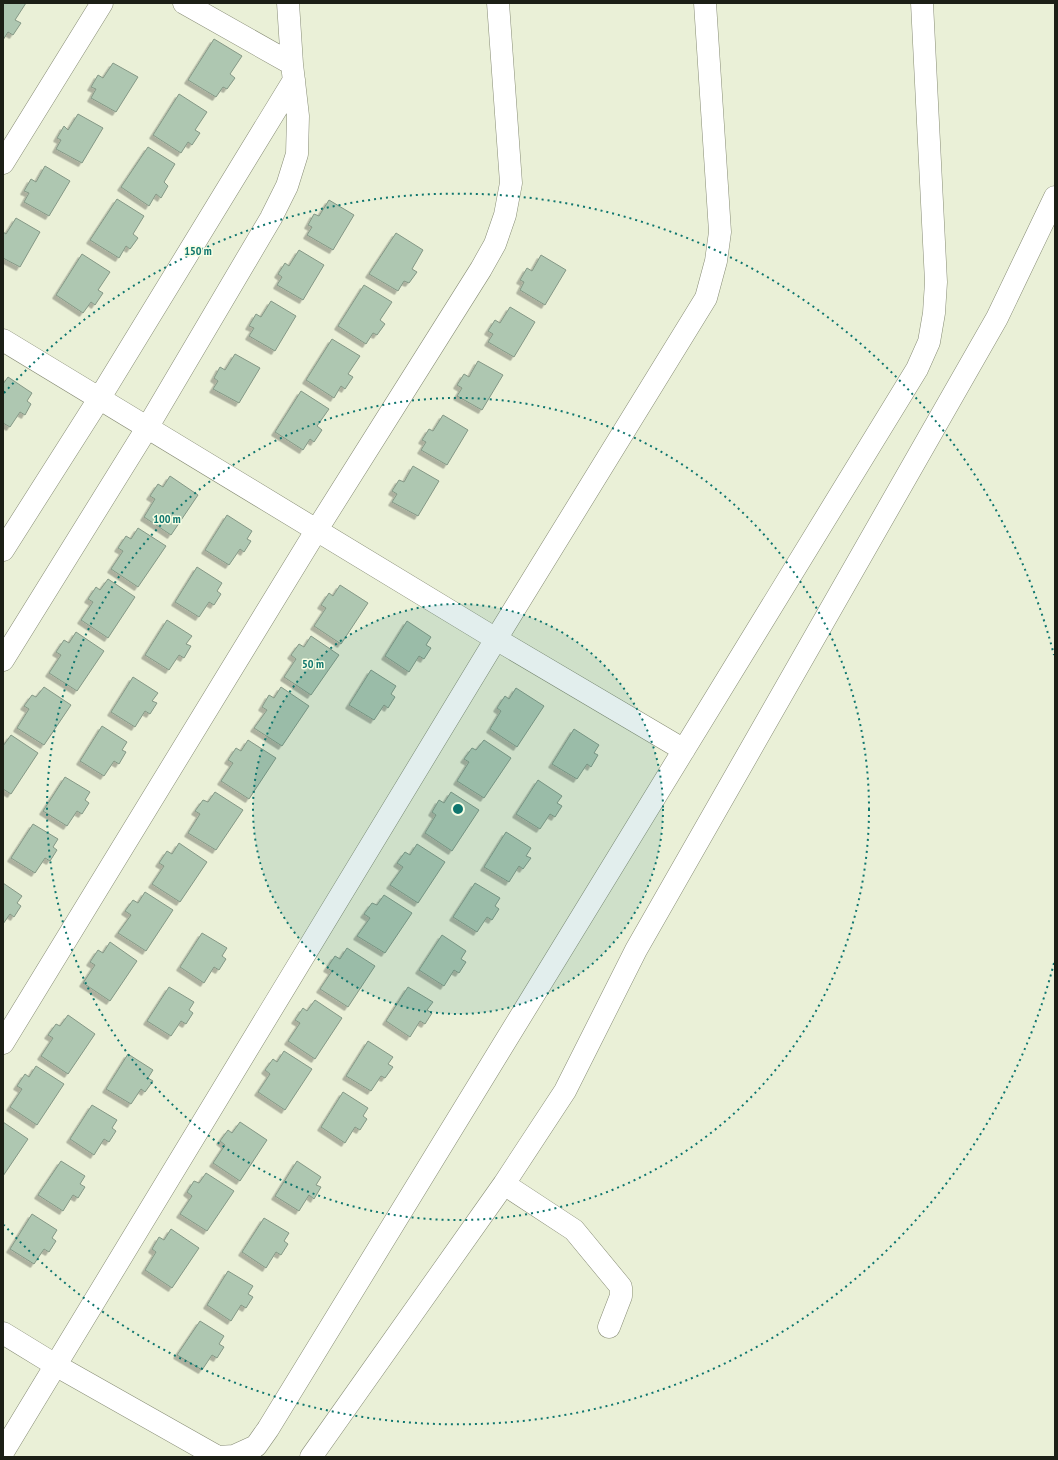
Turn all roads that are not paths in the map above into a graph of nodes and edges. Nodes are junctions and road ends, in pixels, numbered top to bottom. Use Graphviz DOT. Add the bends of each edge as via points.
graph roads {
  1 [pos="102,3"];
  2 [pos="184,3"];
  3 [pos="288,3"];
  4 [pos="498,3"];
  5 [pos="705,3"];
  6 [pos="922,3"];
  7 [pos="293,72"];
  8 [pos="3,163"];
  9 [pos="1055,197"];
  10 [pos="3,340"];
  11 [pos="99,399"];
  12 [pos="147,428"];
  13 [pos="316,531"];
  14 [pos="3,550"];
  15 [pos="496,639"];
  16 [pos="3,660"];
  17 [pos="684,750"];
  18 [pos="3,1044"];
  19 [pos="504,1184"];
  20 [pos="609,1327"];
  21 [pos="3,1333"];
  22 [pos="57,1366"];
  23 [pos="3,1452"];
  24 [pos="310,1457"];
  1 -- 8 [label="street"];
  2 -- 7 [label="street"];
  3 -- 7 [label="street"];
  4 -- 13 [label="street" via="511,183 505,215 495,244 481,269"];
  5 -- 15 [label="street" via="720,232 716,261 706,298"];
  6 -- 17 [label="street" via="936,282 929,342 918,369"];
  7 -- 11 [label="street"];
  7 -- 12 [label="street" via="298,116 297,154 287,186 271,218"];
  9 -- 19 [label="street" via="997,318 636,950 565,1091"];
  10 -- 11 [label="street"];
  11 -- 12 [label="street"];
  11 -- 14 [label="street"];
  12 -- 13 [label="street"];
  12 -- 16 [label="street"];
  13 -- 15 [label="street"];
  13 -- 18 [label="street"];
  15 -- 17 [label="street"];
  15 -- 22 [label="street"];
  17 -- 22 [label="street" via="256,1446 234,1456 218,1457"];
  19 -- 20 [label="street" via="574,1230 621,1286 621,1296"];
  19 -- 24 [label="street"];
  21 -- 22 [label="street"];
  22 -- 23 [label="street"];
}
